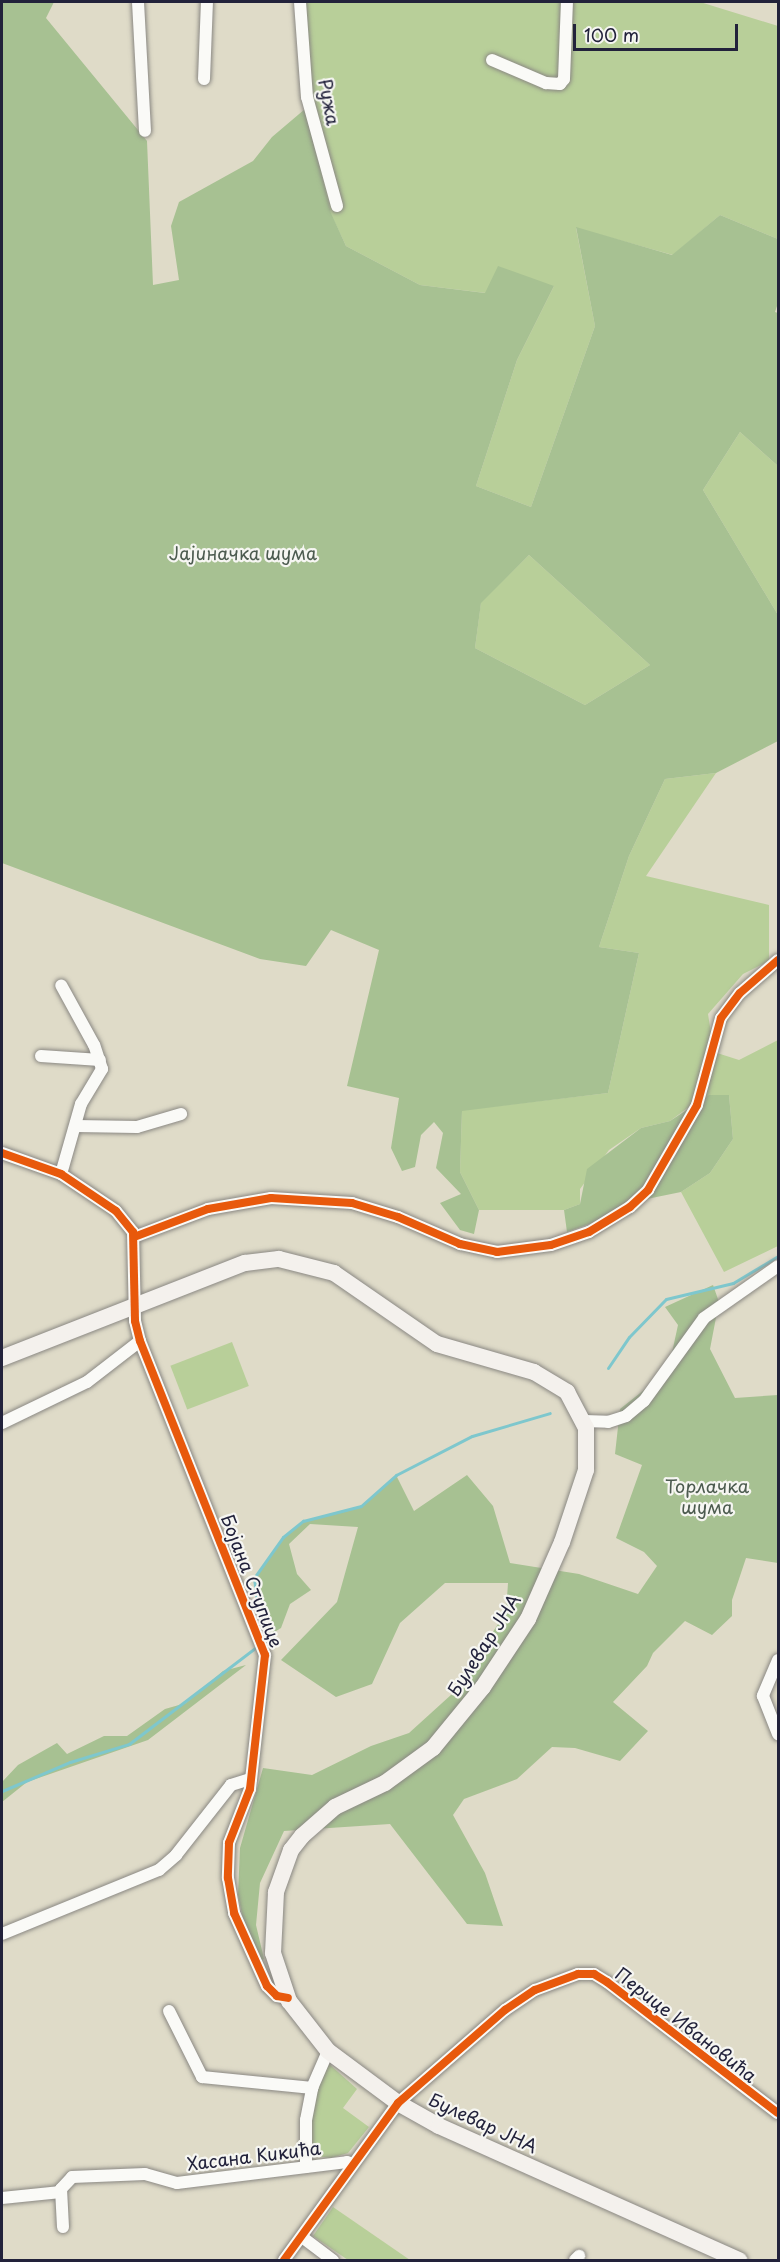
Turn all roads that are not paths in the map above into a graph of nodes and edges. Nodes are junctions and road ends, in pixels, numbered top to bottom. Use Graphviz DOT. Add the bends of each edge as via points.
graph roads {
  1 [pos="138,2"];
  2 [pos="207,2"];
  3 [pos="300,2"];
  4 [pos="567,2"];
  5 [pos="492,60"];
  6 [pos="204,79"];
  7 [pos="145,131"];
  8 [pos="337,206"];
  9 [pos="778,960"];
  10 [pos="61,985"];
  11 [pos="41,1056"];
  12 [pos="100,1060"];
  13 [pos="181,1114"];
  14 [pos="76,1126"];
  15 [pos="2,1152"];
  16 [pos="60,1174"];
  17 [pos="135,1237"];
  18 [pos="778,1266"];
  19 [pos="135,1305"];
  20 [pos="140,1341"];
  21 [pos="2,1358"];
  22 [pos="584,1421"];
  23 [pos="2,1422"];
  24 [pos="778,1660"];
  25 [pos="778,1734"];
  26 [pos="251,1779"];
  27 [pos="2,1934"];
  28 [pos="288,1998"];
  29 [pos="169,2011"];
  30 [pos="328,2051"];
  31 [pos="312,2088"];
  32 [pos="398,2103"];
  33 [pos="778,2113"];
  34 [pos="353,2164"];
  35 [pos="306,2167"];
  36 [pos="61,2192"];
  37 [pos="2,2198"];
  38 [pos="63,2227"];
  39 [pos="302,2237"];
  40 [pos="284,2260"];
  41 [pos="333,2260"];
  42 [pos="739,2260"];
  1 -- 7 [label="street"];
  2 -- 6 [label="street"];
  3 -- 8 [label="street, Ружа" via="307,98"];
  4 -- 5 [label="street" via="564,79 556,85 546,84"];
  9 -- 17 [label="street" via="740,993 721,1018 698,1105 648,1190 630,1207 589,1232 551,1245 497,1251 460,1244 398,1217 352,1203 270,1198 200,1211"];
  10 -- 12 [label="street"];
  11 -- 12 [label="street"];
  12 -- 14 [label="street" via="101,1074 81,1104"];
  13 -- 14 [label="street" via="137,1127"];
  14 -- 16 [label="street"];
  15 -- 16 [label="street"];
  16 -- 17 [label="street" via="116,1212"];
  17 -- 19 [label="street, Бојана Ступице"];
  18 -- 22 [label="street" via="704,1318 644,1401 626,1416 608,1422"];
  19 -- 20 [label="street, Бојана Ступице"];
  19 -- 21 [label="main road"];
  19 -- 22 [label="main road" via="257,1260 287,1259 317,1266 358,1288 436,1344 534,1372 556,1385 578,1407"];
  20 -- 23 [label="street" via="87,1382"];
  20 -- 26 [label="street, Бојана Ступице" via="264,1652"];
  22 -- 28 [label="main road, Булевар ЈНА" via="585,1470 562,1542 528,1619 483,1687 433,1748 401,1773 318,1820 291,1850 276,1892 271,1937 275,1966"];
  24 -- 25 [label="street" via="763,1696"];
  26 -- 27 [label="street" via="231,1785 176,1855 159,1870"];
  26 -- 28 [label="street, Бојана Ступице" via="229,1843 230,1897 240,1929 267,1986 277,1996"];
  28 -- 30 [label="main road, Булевар ЈНА"];
  29 -- 31 [label="street" via="202,2077"];
  30 -- 31 [label="street"];
  30 -- 32 [label="main road, Булевар ЈНА"];
  31 -- 35 [label="street" via="306,2120"];
  32 -- 33 [label="street, Перице Ивановића" via="505,2010 535,1990 584,1973 594,1974 667,2025 734,2082"];
  32 -- 34 [label="street"];
  32 -- 42 [label="main road, Булевар ЈНА" via="439,2126"];
  34 -- 35 [label="street, Хасана Кикића"];
  34 -- 39 [label="street"];
  35 -- 36 [label="street, Хасана Кикића" via="177,2183 155,2175 100,2174 72,2177 63,2184"];
  36 -- 37 [label="street"];
  36 -- 38 [label="street"];
  39 -- 40 [label="street"];
  39 -- 41 [label="street"];
}
